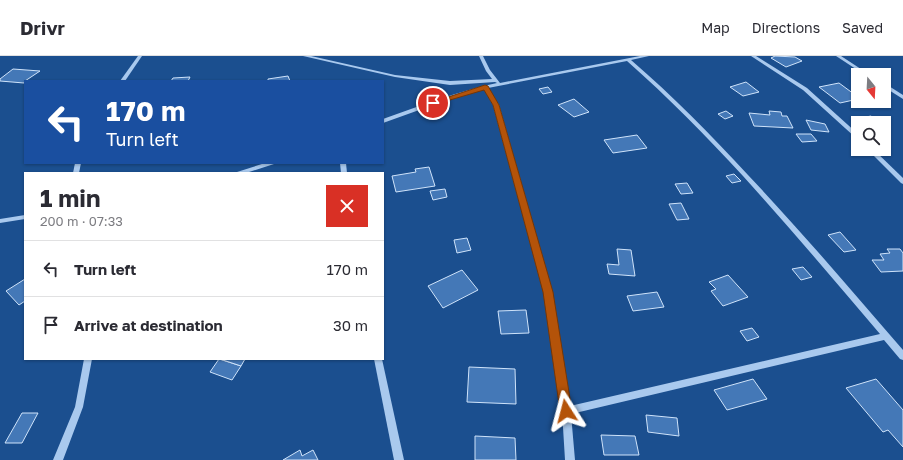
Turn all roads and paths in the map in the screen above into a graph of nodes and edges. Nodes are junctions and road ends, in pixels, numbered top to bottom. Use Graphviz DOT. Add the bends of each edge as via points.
graph roads {
  1 [pos="140,56"];
  2 [pos="305,56"];
  3 [pos="481,56"];
  4 [pos="646,56"];
  5 [pos="753,56"];
  6 [pos="838,56"];
  7 [pos="628,60"];
  8 [pos="857,68"];
  9 [pos="123,80"];
  10 [pos="495,80"];
  11 [pos="501,84"];
  12 [pos="485,87"];
  13 [pos="891,89"];
  14 [pos="903,97"];
  15 [pos="384,121"];
  16 [pos="851,130"];
  17 [pos="877,156"];
  18 [pos="269,164"];
  19 [pos="242,172"];
  20 [pos="903,182"];
  21 [pos="24,217"];
  22 [pos="0,220"];
  23 [pos="886,336"];
  24 [pos="903,356"];
  25 [pos="88,360"];
  26 [pos="378,360"];
  27 [pos="566,411"];
  28 [pos="58,460"];
  29 [pos="399,460"];
  30 [pos="570,460"];
  1 -- 9 [label="street"];
  2 -- 10 [label="street" via="395,76 450,83"];
  3 -- 10 [label="street"];
  4 -- 7 [label="street"];
  5 -- 16 [label="street" via="805,89"];
  6 -- 8 [label="street"];
  7 -- 11 [label="street"];
  7 -- 23 [label="street" via="688,114 774,205"];
  10 -- 11 [label="street"];
  11 -- 12 [label="street"];
  12 -- 15 [label="street"];
  12 -- 27 [label="street" via="496,105 548,292"];
  13 -- 14 [label="street"];
  17 -- 20 [label="street"];
  18 -- 19 [label="street"];
  21 -- 22 [label="street"];
  23 -- 24 [label="street"];
  23 -- 27 [label="street"];
  25 -- 28 [label="street" via="79,407"];
  26 -- 29 [label="street"];
  27 -- 30 [label="street"];
}
